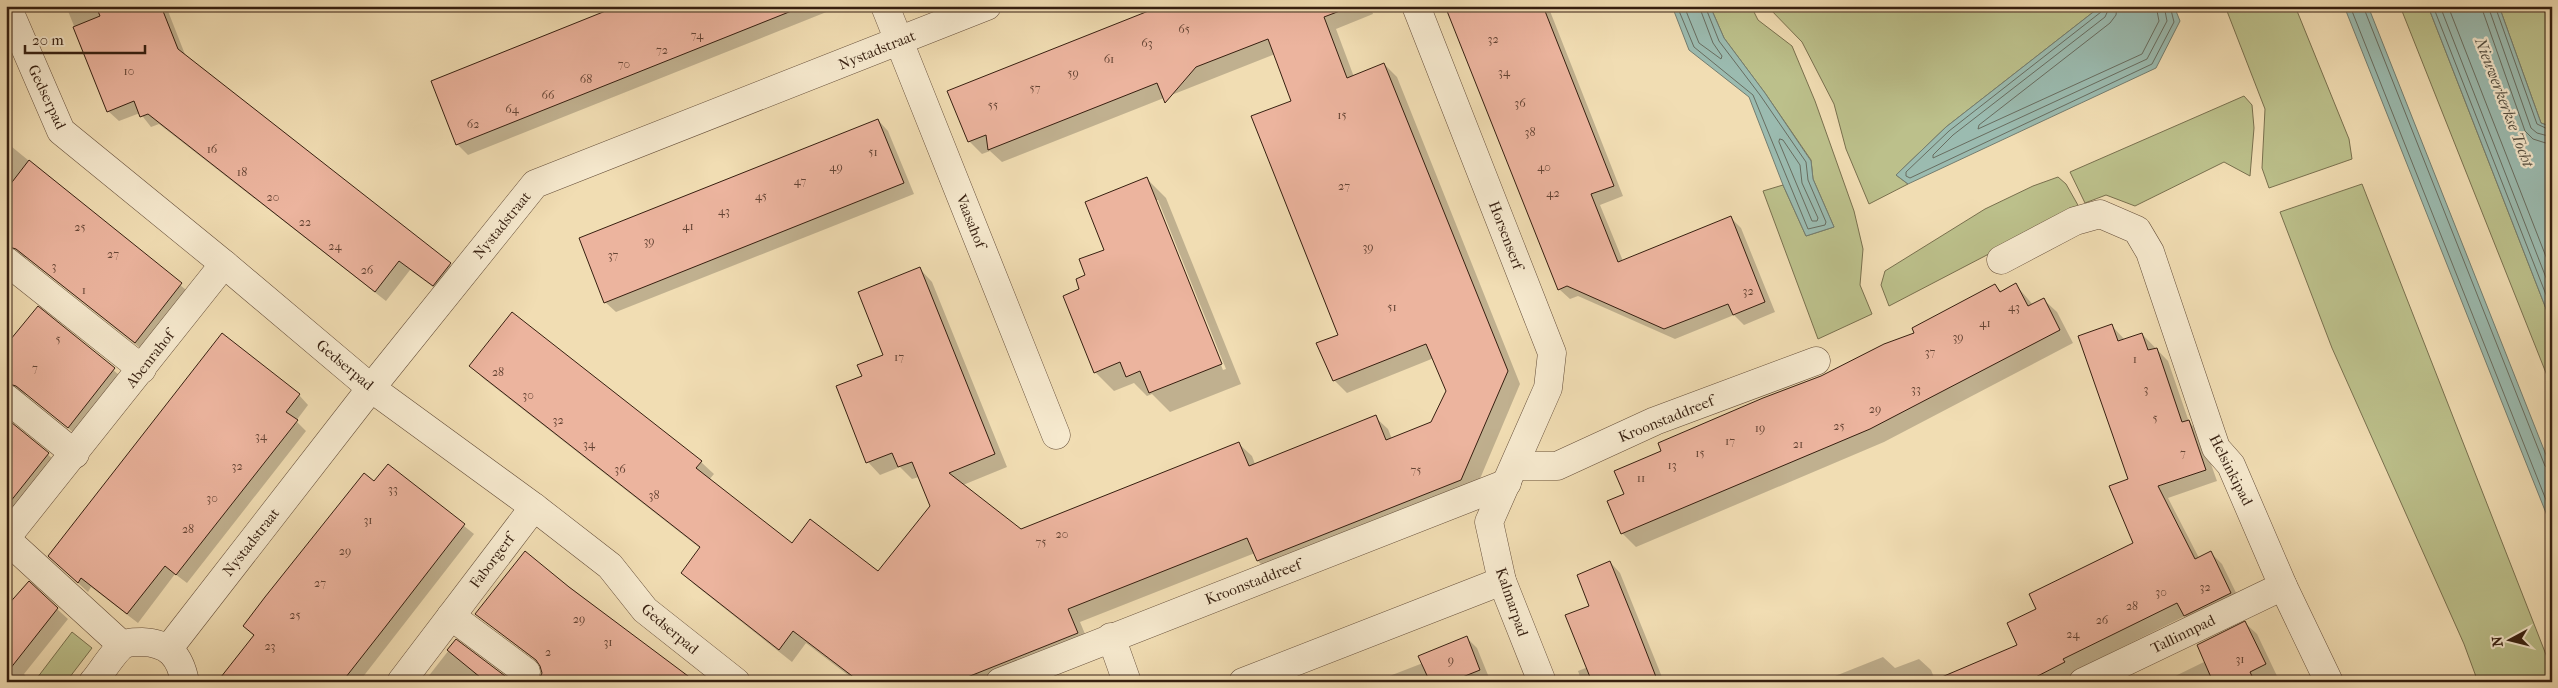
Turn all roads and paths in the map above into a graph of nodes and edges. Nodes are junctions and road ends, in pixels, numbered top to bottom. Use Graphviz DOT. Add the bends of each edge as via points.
graph roads {
  1 [pos="7,6"];
  2 [pos="884,6"];
  3 [pos="987,6"];
  4 [pos="1416,6"];
  5 [pos="898,42"];
  6 [pos="2001,260"];
  7 [pos="6,261"];
  8 [pos="224,264"];
  9 [pos="1816,361"];
  10 [pos="142,369"];
  11 [pos="371,388"];
  12 [pos="6,398"];
  13 [pos="1056,435"];
  14 [pos="75,454"];
  15 [pos="1511,474"];
  16 [pos="534,507"];
  17 [pos="6,538"];
  18 [pos="1502,581"];
  19 [pos="2283,586"];
  20 [pos="451,616"];
  21 [pos="1111,637"];
  22 [pos="122,646"];
  23 [pos="169,648"];
  24 [pos="526,672"];
  25 [pos="93,682"];
  26 [pos="185,682"];
  27 [pos="401,682"];
  28 [pos="736,682"];
  29 [pos="1000,682"];
  30 [pos="1127,682"];
  31 [pos="1243,682"];
  32 [pos="1542,682"];
  33 [pos="2083,682"];
  34 [pos="2329,682"];
  1 -- 8 [label="street, Gedserpad" via="61,132"];
  2 -- 5 [label="street, Vaasahof"];
  3 -- 5 [label="street, Nystadstraat"];
  4 -- 15 [label="street, Horsenserf" via="1552,353 1548,388"];
  5 -- 11 [label="street, Nystadstraat" via="534,184"];
  5 -- 13 [label="street, Vaasahof"];
  6 -- 19 [label="street, Helsinkipad" via="2075,221 2100,214 2137,230 2150,252 2216,448 2231,465"];
  7 -- 10 [label="street"];
  8 -- 10 [label="street, Abenrahof"];
  8 -- 11 [label="street, Gedserpad"];
  9 -- 15 [label="street, Kroonstaddreef" via="1655,422 1557,466"];
  10 -- 14 [label="street, Abenrahof"];
  11 -- 16 [label="street, Gedserpad"];
  11 -- 23 [label="street, Nystadstraat"];
  12 -- 14 [label="street"];
  14 -- 17 [label="street, Abenrahof"];
  15 -- 18 [label="street, Kalmarpad" via="1489,522"];
  15 -- 21 [label="street, Kroonstaddreef"];
  16 -- 20 [label="street, Faborgerf"];
  16 -- 28 [label="street, Gedserpad" via="610,566 645,610"];
  17 -- 22 [label="street, Abenrahof"];
  18 -- 31 [label="street"];
  18 -- 32 [label="street, Kalmarpad"];
  19 -- 33 [label="street, Tallinnpad"];
  19 -- 34 [label="street, Helsinkipad"];
  20 -- 24 [label="street"];
  20 -- 27 [label="street, Faborgerf"];
  21 -- 29 [label="street, Kroonstaddreef"];
  21 -- 30 [label="street"];
  22 -- 23 [label="street" via="152,642"];
  22 -- 25 [label="street"];
  23 -- 26 [label="street" via="180,662"];
}
